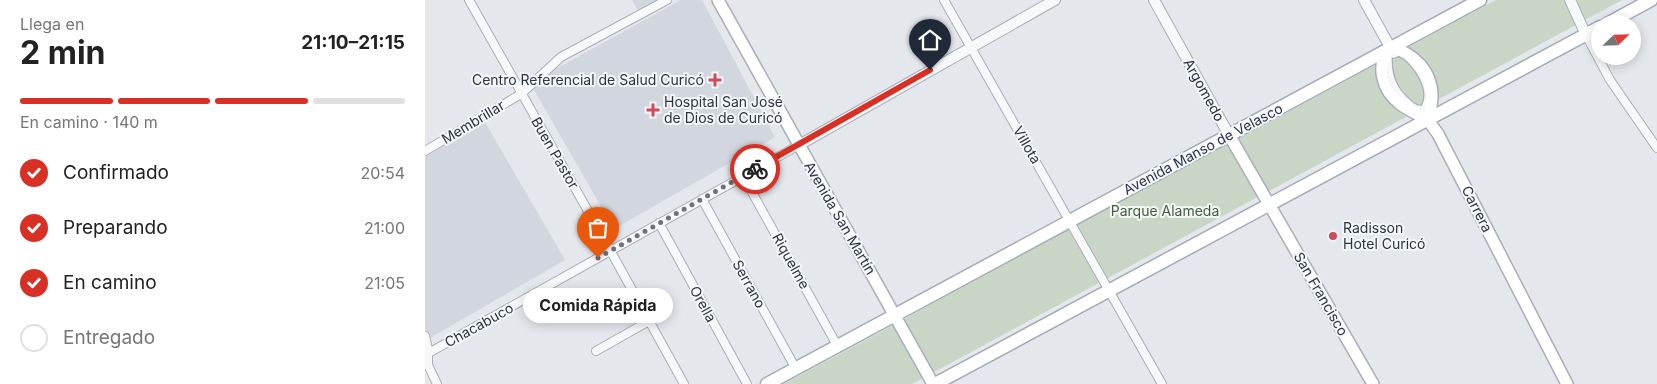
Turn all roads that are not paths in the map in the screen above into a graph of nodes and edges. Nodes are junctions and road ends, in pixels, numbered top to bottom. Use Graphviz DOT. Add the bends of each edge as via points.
graph roads {
  1 [pos="469,0"];
  2 [pos="667,0"];
  3 [pos="718,0"];
  4 [pos="944,0"];
  5 [pos="1055,0"];
  6 [pos="1154,0"];
  7 [pos="1364,0"];
  8 [pos="1480,0"];
  9 [pos="1570,0"];
  10 [pos="1651,0"];
  11 [pos="1624,15"];
  12 [pos="1591,32"];
  13 [pos="1586,35"];
  14 [pos="971,48"];
  15 [pos="1392,51"];
  16 [pos="521,94"];
  17 [pos="1428,120"];
  18 [pos="1229,135"];
  19 [pos="799,145"];
  20 [pos="1657,148"];
  21 [pos="425,151"];
  22 [pos="743,176"];
  23 [pos="703,199"];
  24 [pos="1270,204"];
  25 [pos="1069,220"];
  26 [pos="659,223"];
  27 [pos="611,250"];
  28 [pos="1109,291"];
  29 [pos="895,315"];
  30 [pos="649,322"];
  31 [pos="425,336"];
  32 [pos="838,347"];
  33 [pos="596,351"];
  34 [pos="426,354"];
  35 [pos="796,369"];
  36 [pos="437,384"];
  37 [pos="684,384"];
  38 [pos="747,384"];
  39 [pos="767,384"];
  40 [pos="934,384"];
  41 [pos="1162,384"];
  42 [pos="1373,384"];
  43 [pos="1567,384"];
  1 -- 16 [label="street, Buen Pastor"];
  2 -- 16 [label="street, Membrillar" via="561,57"];
  3 -- 19 [label="main road, Avenida San Martín"];
  4 -- 14 [label="street, Villota"];
  5 -- 14 [label="street, Chacabuco"];
  6 -- 18 [label="street, Argomedo"];
  7 -- 15 [label="street"];
  8 -- 15 [label="main road, Avenida Manso de Velasco"];
  9 -- 13 [label="street"];
  10 -- 11 [label="main road"];
  12 -- 13 [label="main road"];
  13 -- 17 [label="main road"];
  13 -- 20 [label="street" via="1610,80"];
  14 -- 19 [label="street, Chacabuco"];
  14 -- 25 [label="street, Villota"];
  15 -- 15 [label="street" via="1411,59 1421,74 1427,98 1423,109 1412,106 1395,88 1389,69"];
  15 -- 17 [label="main road" via="1405,52 1419,62 1427,75 1432,95"];
  15 -- 17 [label="main road" via="1384,56 1381,68 1389,92 1399,104"];
  15 -- 18 [label="main road, Avenida Manso de Velasco"];
  16 -- 21 [label="street, Membrillar"];
  16 -- 27 [label="street, Buen Pastor"];
  17 -- 24 [label="main road"];
  17 -- 43 [label="main road, Carrera"];
  18 -- 24 [label="main road, Argomedo"];
  18 -- 25 [label="main road, Avenida Manso de Velasco"];
  19 -- 22 [label="street, Chacabuco"];
  19 -- 29 [label="main road, Avenida San Martín"];
  22 -- 23 [label="street, Chacabuco"];
  22 -- 32 [label="street, Riquelme"];
  23 -- 26 [label="street, Chacabuco"];
  23 -- 35 [label="street, Serrano"];
  24 -- 28 [label="main road"];
  24 -- 42 [label="main road, San Francisco"];
  25 -- 28 [label="street, Villota"];
  25 -- 29 [label="main road, Avenida Manso de Velasco"];
  26 -- 27 [label="street, Chacabuco"];
  26 -- 38 [label="street, Orella"];
  27 -- 30 [label="street, Buen Pastor"];
  27 -- 34 [label="street, Chacabuco"];
  28 -- 40 [label="main road"];
  28 -- 41 [label="street, Villota"];
  29 -- 32 [label="main road, Avenida Manso de Velasco"];
  29 -- 40 [label="main road, Avenida San Martín"];
  30 -- 33 [label="street"];
  30 -- 37 [label="street, Buen Pastor"];
  31 -- 34 [label="street"];
  32 -- 35 [label="main road, Avenida Manso de Velasco"];
  34 -- 36 [label="street"];
  35 -- 39 [label="main road, Avenida Manso de Velasco"];
}
